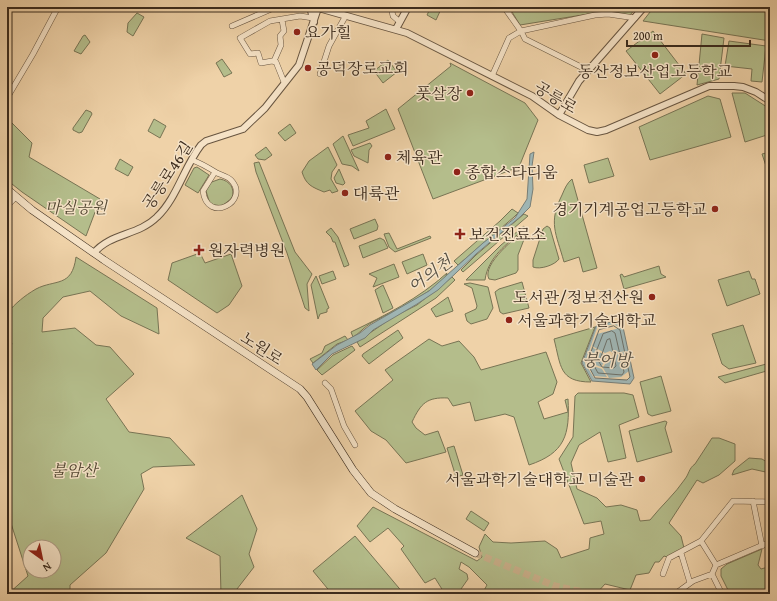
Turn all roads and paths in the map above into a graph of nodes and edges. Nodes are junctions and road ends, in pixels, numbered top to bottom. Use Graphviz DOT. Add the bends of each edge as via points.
graph roads {
  1 [pos="58,7"];
  2 [pos="276,7"];
  3 [pos="310,7"];
  4 [pos="391,7"];
  5 [pos="408,7"];
  6 [pos="504,7"];
  7 [pos="644,7"];
  8 [pos="317,8"];
  9 [pos="331,10"];
  10 [pos="261,14"];
  11 [pos="344,17"];
  12 [pos="634,18"];
  13 [pos="282,20"];
  14 [pos="314,21"];
  15 [pos="400,22"];
  16 [pos="265,24"];
  17 [pos="232,26"];
  18 [pos="396,29"];
  19 [pos="521,31"];
  20 [pos="274,61"];
  21 [pos="589,70"];
  22 [pos="320,74"];
  23 [pos="492,76"];
  24 [pos="284,82"];
  25 [pos="7,98"];
  26 [pos="770,101"];
  27 [pos="559,115"];
  28 [pos="192,160"];
  29 [pos="215,172"];
  30 [pos="7,189"];
  31 [pos="16,197"];
  32 [pos="7,206"];
  33 [pos="94,253"];
  34 [pos="325,384"];
  35 [pos="355,445"];
  36 [pos="753,501"];
  37 [pos="770,502"];
  38 [pos="701,541"];
  39 [pos="770,542"];
  40 [pos="762,546"];
  41 [pos="475,553"];
  42 [pos="681,553"];
  43 [pos="716,565"];
  44 [pos="663,574"];
  45 [pos="712,574"];
  46 [pos="690,583"];
  47 [pos="675,594"];
  48 [pos="722,594"];
  1 -- 25 [label="street"];
  2 -- 10 [label="street"];
  3 -- 14 [label="street"];
  4 -- 15 [label="street" via="393,16"];
  5 -- 15 [label="street"];
  6 -- 19 [label="street"];
  7 -- 12 [label="street"];
  8 -- 9 [label="street, 공릉로"];
  8 -- 14 [label="street, 공릉로46길"];
  9 -- 11 [label="street, 공릉로"];
  10 -- 16 [label="street"];
  10 -- 17 [label="street"];
  11 -- 18 [label="street, 공릉로"];
  11 -- 22 [label="street" via="329,46"];
  12 -- 19 [label="street" via="595,15"];
  12 -- 21 [label="street"];
  13 -- 14 [label="street" via="300,16"];
  13 -- 16 [label="street"];
  13 -- 20 [label="street" via="282,44"];
  14 -- 24 [label="street, 공릉로46길" via="299,65"];
  15 -- 18 [label="street"];
  16 -- 20 [label="street" via="240,38 250,54 258,54 261,63"];
  18 -- 23 [label="street, 공릉로"];
  19 -- 21 [label="street" via="525,39"];
  19 -- 23 [label="street" via="509,38"];
  20 -- 24 [label="street"];
  21 -- 27 [label="street" via="579,80"];
  23 -- 27 [label="street, 공릉로" via="532,96"];
  24 -- 28 [label="street, 공릉로46길" via="250,124 235,133 206,141 196,151"];
  26 -- 27 [label="street, 공릉로" via="744,87 708,86 597,132"];
  28 -- 29 [label="street"];
  28 -- 33 [label="street, 공릉로46길" via="158,216 141,229 103,243"];
  29 -- 29 [label="street" via="203,191 203,196 212,206 224,207 232,202 235,189 232,181"];
  30 -- 31 [label="main road, 노원로"];
  31 -- 32 [label="street"];
  31 -- 33 [label="main road, 노원로"];
  33 -- 41 [label="main road, 노원로" via="300,389 371,493 395,510"];
  34 -- 35 [label="street" via="331,389 344,426"];
  36 -- 37 [label="street"];
  36 -- 38 [label="street" via="734,501"];
  36 -- 40 [label="street"];
  38 -- 42 [label="street"];
  38 -- 43 [label="street"];
  39 -- 40 [label="street"];
  40 -- 43 [label="street"];
  42 -- 44 [label="street" via="669,558"];
  42 -- 46 [label="street"];
  43 -- 45 [label="street"];
  45 -- 46 [label="street"];
  45 -- 48 [label="street"];
  46 -- 47 [label="street"];
}
